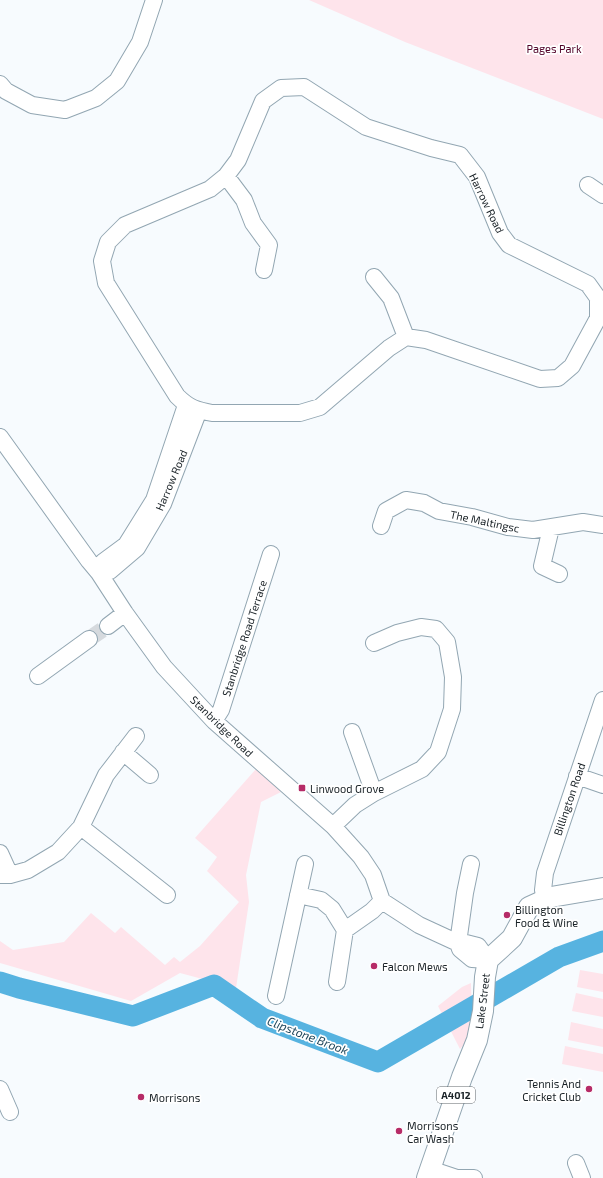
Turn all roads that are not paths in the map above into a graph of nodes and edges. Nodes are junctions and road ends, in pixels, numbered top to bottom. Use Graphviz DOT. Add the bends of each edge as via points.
graph roads {
  1 [pos="154,0"];
  2 [pos="0,84"];
  3 [pos="226,176"];
  4 [pos="588,185"];
  5 [pos="603,195"];
  6 [pos="264,270"];
  7 [pos="374,277"];
  8 [pos="406,337"];
  9 [pos="192,407"];
  10 [pos="0,436"];
  11 [pos="603,525"];
  12 [pos="382,526"];
  13 [pos="551,528"];
  14 [pos="271,554"];
  15 [pos="99,573"];
  16 [pos="558,574"];
  17 [pos="125,613"];
  18 [pos="108,626"];
  19 [pos="89,639"];
  20 [pos="374,643"];
  21 [pos="38,676"];
  22 [pos="603,700"];
  23 [pos="214,721"];
  24 [pos="352,732"];
  25 [pos="136,736"];
  26 [pos="123,752"];
  27 [pos="150,775"];
  28 [pos="577,776"];
  29 [pos="603,785"];
  30 [pos="374,793"];
  31 [pos="333,826"];
  32 [pos="81,827"];
  33 [pos="0,853"];
  34 [pos="305,864"];
  35 [pos="471,864"];
  36 [pos="5,875"];
  37 [pos="603,888"];
  38 [pos="298,895"];
  39 [pos="167,896"];
  40 [pos="545,899"];
  41 [pos="382,901"];
  42 [pos="345,930"];
  43 [pos="458,943"];
  44 [pos="486,968"];
  45 [pos="337,982"];
  46 [pos="276,996"];
  47 [pos="0,1089"];
  48 [pos="10,1112"];
  49 [pos="576,1163"];
  50 [pos="428,1174"];
  51 [pos="474,1178"];
  52 [pos="582,1178"];
  1 -- 2 [label="street" via="140,42 117,81 96,98 64,110 32,105 6,91"];
  3 -- 6 [label="street" via="244,200 253,223 269,245"];
  3 -- 8 [label="street, Harrow Road" via="238,160 263,101 281,88 304,87 366,127 460,155 477,177 500,233 510,245 588,284 598,298 598,318 572,366 558,378 540,379 426,340"];
  3 -- 9 [label="street, Harrow Road" via="210,189 125,225 108,242 102,261 106,283 177,396"];
  4 -- 5 [label="street"];
  7 -- 8 [label="street" via="391,298"];
  8 -- 9 [label="street" via="389,348 320,407 300,413 212,413"];
  9 -- 15 [label="street, Harrow Road" via="163,504 136,548 110,571"];
  10 -- 15 [label="street, Stanbridge Road"];
  11 -- 13 [label="street, The Maltingsc" via="583,522"];
  12 -- 13 [label="street, The Maltingsc" via="386,512 406,500 508,527 533,530"];
  13 -- 16 [label="street" via="542,566"];
  14 -- 23 [label="street, Stanbridge Road Terrace" via="221,710"];
  15 -- 17 [label="street, Stanbridge Road"];
  17 -- 18 [label="street"];
  17 -- 23 [label="street, Stanbridge Road" via="164,667"];
  19 -- 21 [label="street"];
  20 -- 30 [label="street" via="397,633 421,627 436,629 447,642 453,677 452,709 438,752 422,769"];
  22 -- 28 [label="street, Billington Road"];
  23 -- 31 [label="street, Stanbridge Road"];
  24 -- 30 [label="street"];
  25 -- 26 [label="street"];
  26 -- 27 [label="street"];
  26 -- 32 [label="street" via="106,775"];
  28 -- 29 [label="street"];
  28 -- 40 [label="street, Billington Road" via="545,873"];
  30 -- 31 [label="street" via="355,805"];
  31 -- 41 [label="street, Stanbridge Road" via="361,857 373,875"];
  32 -- 36 [label="street" via="58,852 28,870"];
  32 -- 39 [label="street"];
  33 -- 36 [label="street"];
  34 -- 38 [label="street"];
  35 -- 43 [label="street"];
  37 -- 40 [label="main road"];
  38 -- 42 [label="street" via="321,900 332,909"];
  38 -- 46 [label="street"];
  40 -- 44 [label="main road" via="529,907 512,938"];
  41 -- 42 [label="street"];
  41 -- 43 [label="street" via="419,925"];
  42 -- 45 [label="street"];
  43 -- 44 [label="street" via="460,949 472,960"];
  44 -- 50 [label="main road, Lake Street / A4012" via="477,1040"];
  47 -- 48 [label="street"];
  49 -- 52 [label="street"];
  50 -- 51 [label="street"];
}
